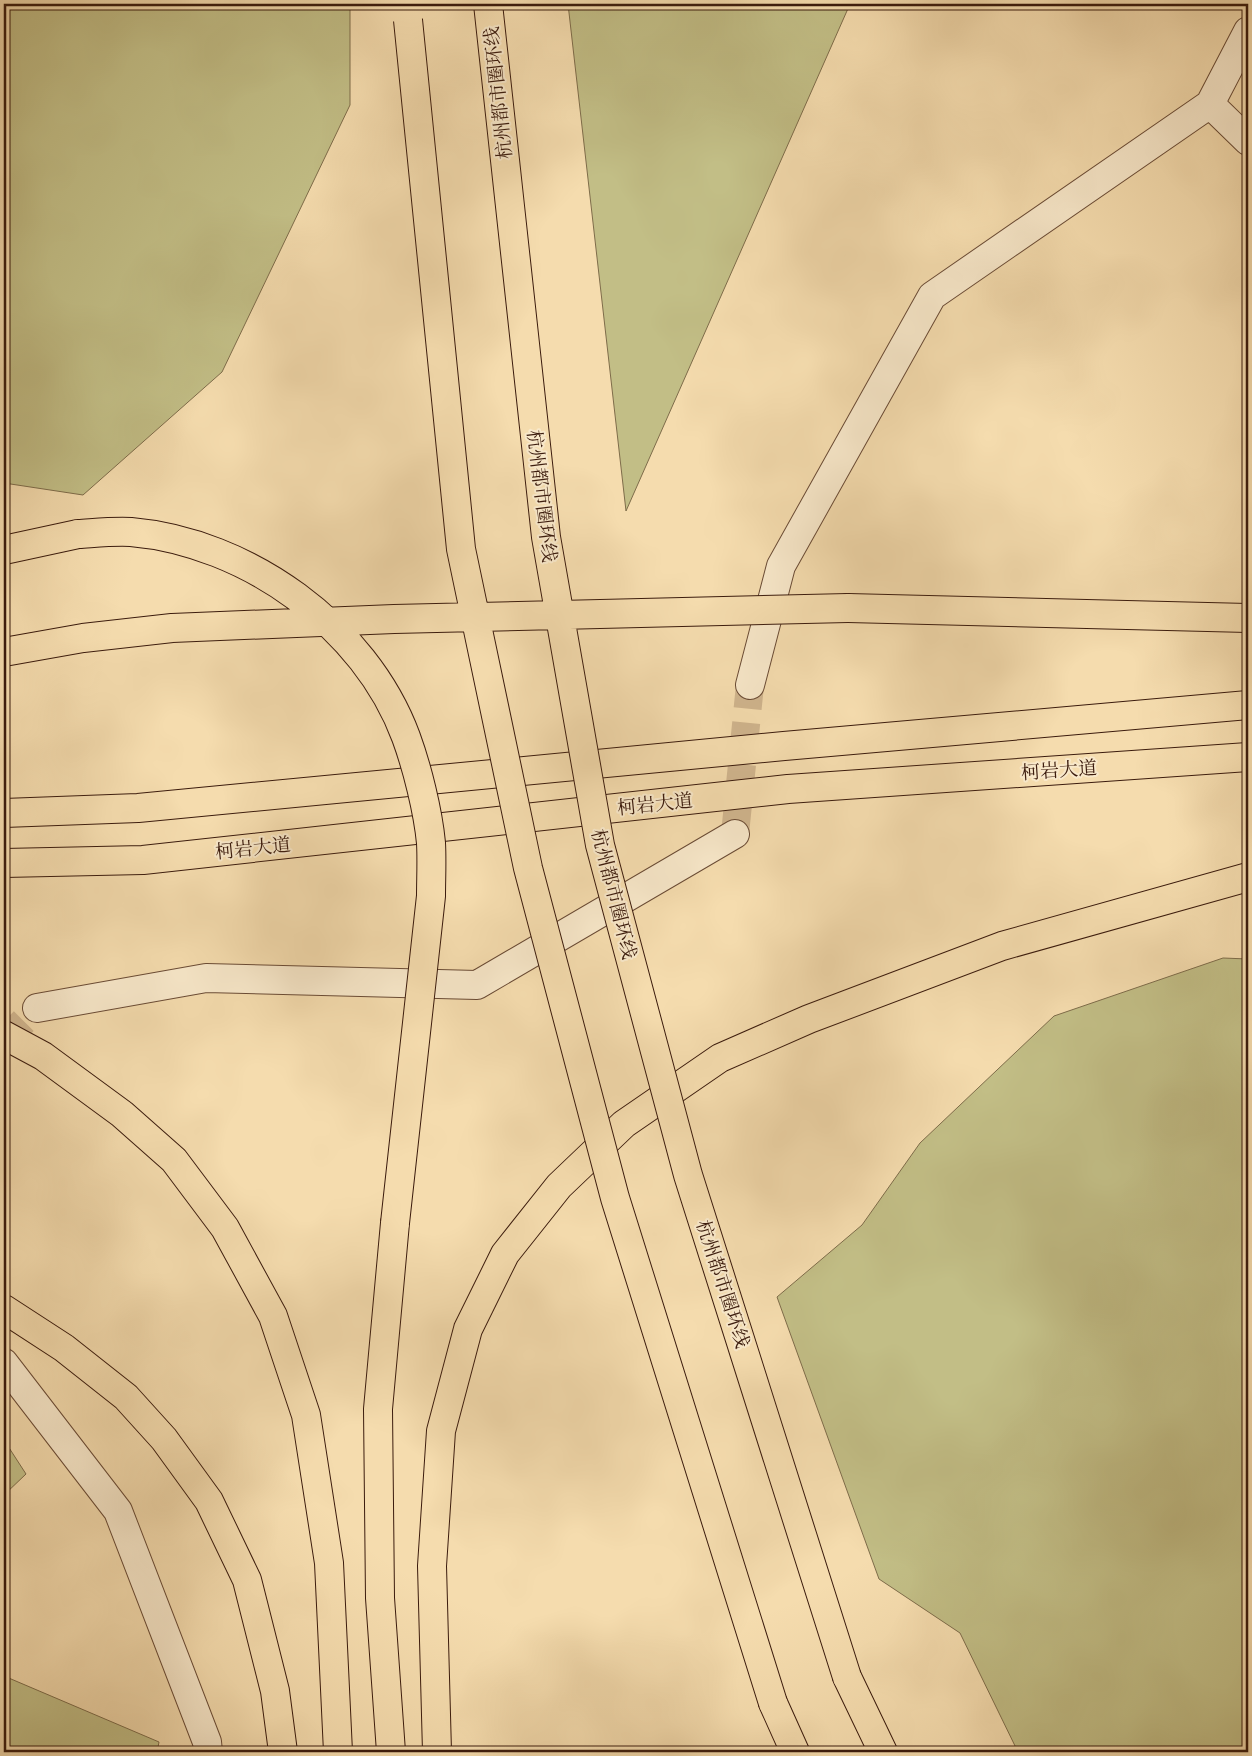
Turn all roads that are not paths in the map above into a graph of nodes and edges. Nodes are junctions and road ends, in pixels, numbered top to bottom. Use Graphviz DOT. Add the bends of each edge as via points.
graph roads {
  1 [pos="488,4"];
  2 [pos="407,12"];
  3 [pos="1248,31"];
  4 [pos="1210,104"];
  5 [pos="1248,141"];
  6 [pos="4,550"];
  7 [pos="1248,618"];
  8 [pos="4,652"];
  9 [pos="750,685"];
  10 [pos="1248,705"];
  11 [pos="1248,757"];
  12 [pos="4,813"];
  13 [pos="736,834"];
  14 [pos="4,864"];
  15 [pos="1248,877"];
  16 [pos="37,1008"];
  17 [pos="4,1036"];
  18 [pos="4,1309"];
  19 [pos="4,1363"];
  20 [pos="208,1752"];
  21 [pos="283,1752"];
  22 [pos="338,1752"];
  23 [pos="391,1752"];
  24 [pos="437,1752"];
  25 [pos="795,1752"];
  26 [pos="883,1752"];
  1 -- 26 [label="main road, 杭州都市圈环线, bridge" via="546,537 600,845 688,1175 848,1677"];
  2 -- 25 [label="main road, bridge" via="461,549 526,858 615,1198 773,1703"];
  3 -- 4 [label="street"];
  4 -- 5 [label="street"];
  4 -- 9 [label="street" via="932,296 782,566"];
  6 -- 23 [label="main road, bridge" via="78,534 130,532 182,542 227,556 284,586 318,613 352,648 385,694 406,736 431,843 431,896 378,1409 380,1598"];
  7 -- 8 [label="main road, bridge" via="848,608 394,619 172,628 83,638"];
  10 -- 12 [label="main road" via="138,808"];
  11 -- 14 [label="main road, 柯岩大道" via="788,789 143,860"];
  13 -- 16 [label="street" via="477,985 206,978"];
  15 -- 24 [label="main road" via="1002,946 809,1018 729,1054 624,1124 559,1186 505,1254 468,1329 441,1431 432,1566"];
  17 -- 22 [label="main road" via="43,1056 114,1108 174,1160 225,1228 273,1316 306,1415 329,1563"];
  18 -- 21 [label="main road" via="64,1348 126,1397 164,1439 209,1501 247,1580 275,1691"];
  19 -- 20 [label="street" via="118,1511 207,1742"];
}
